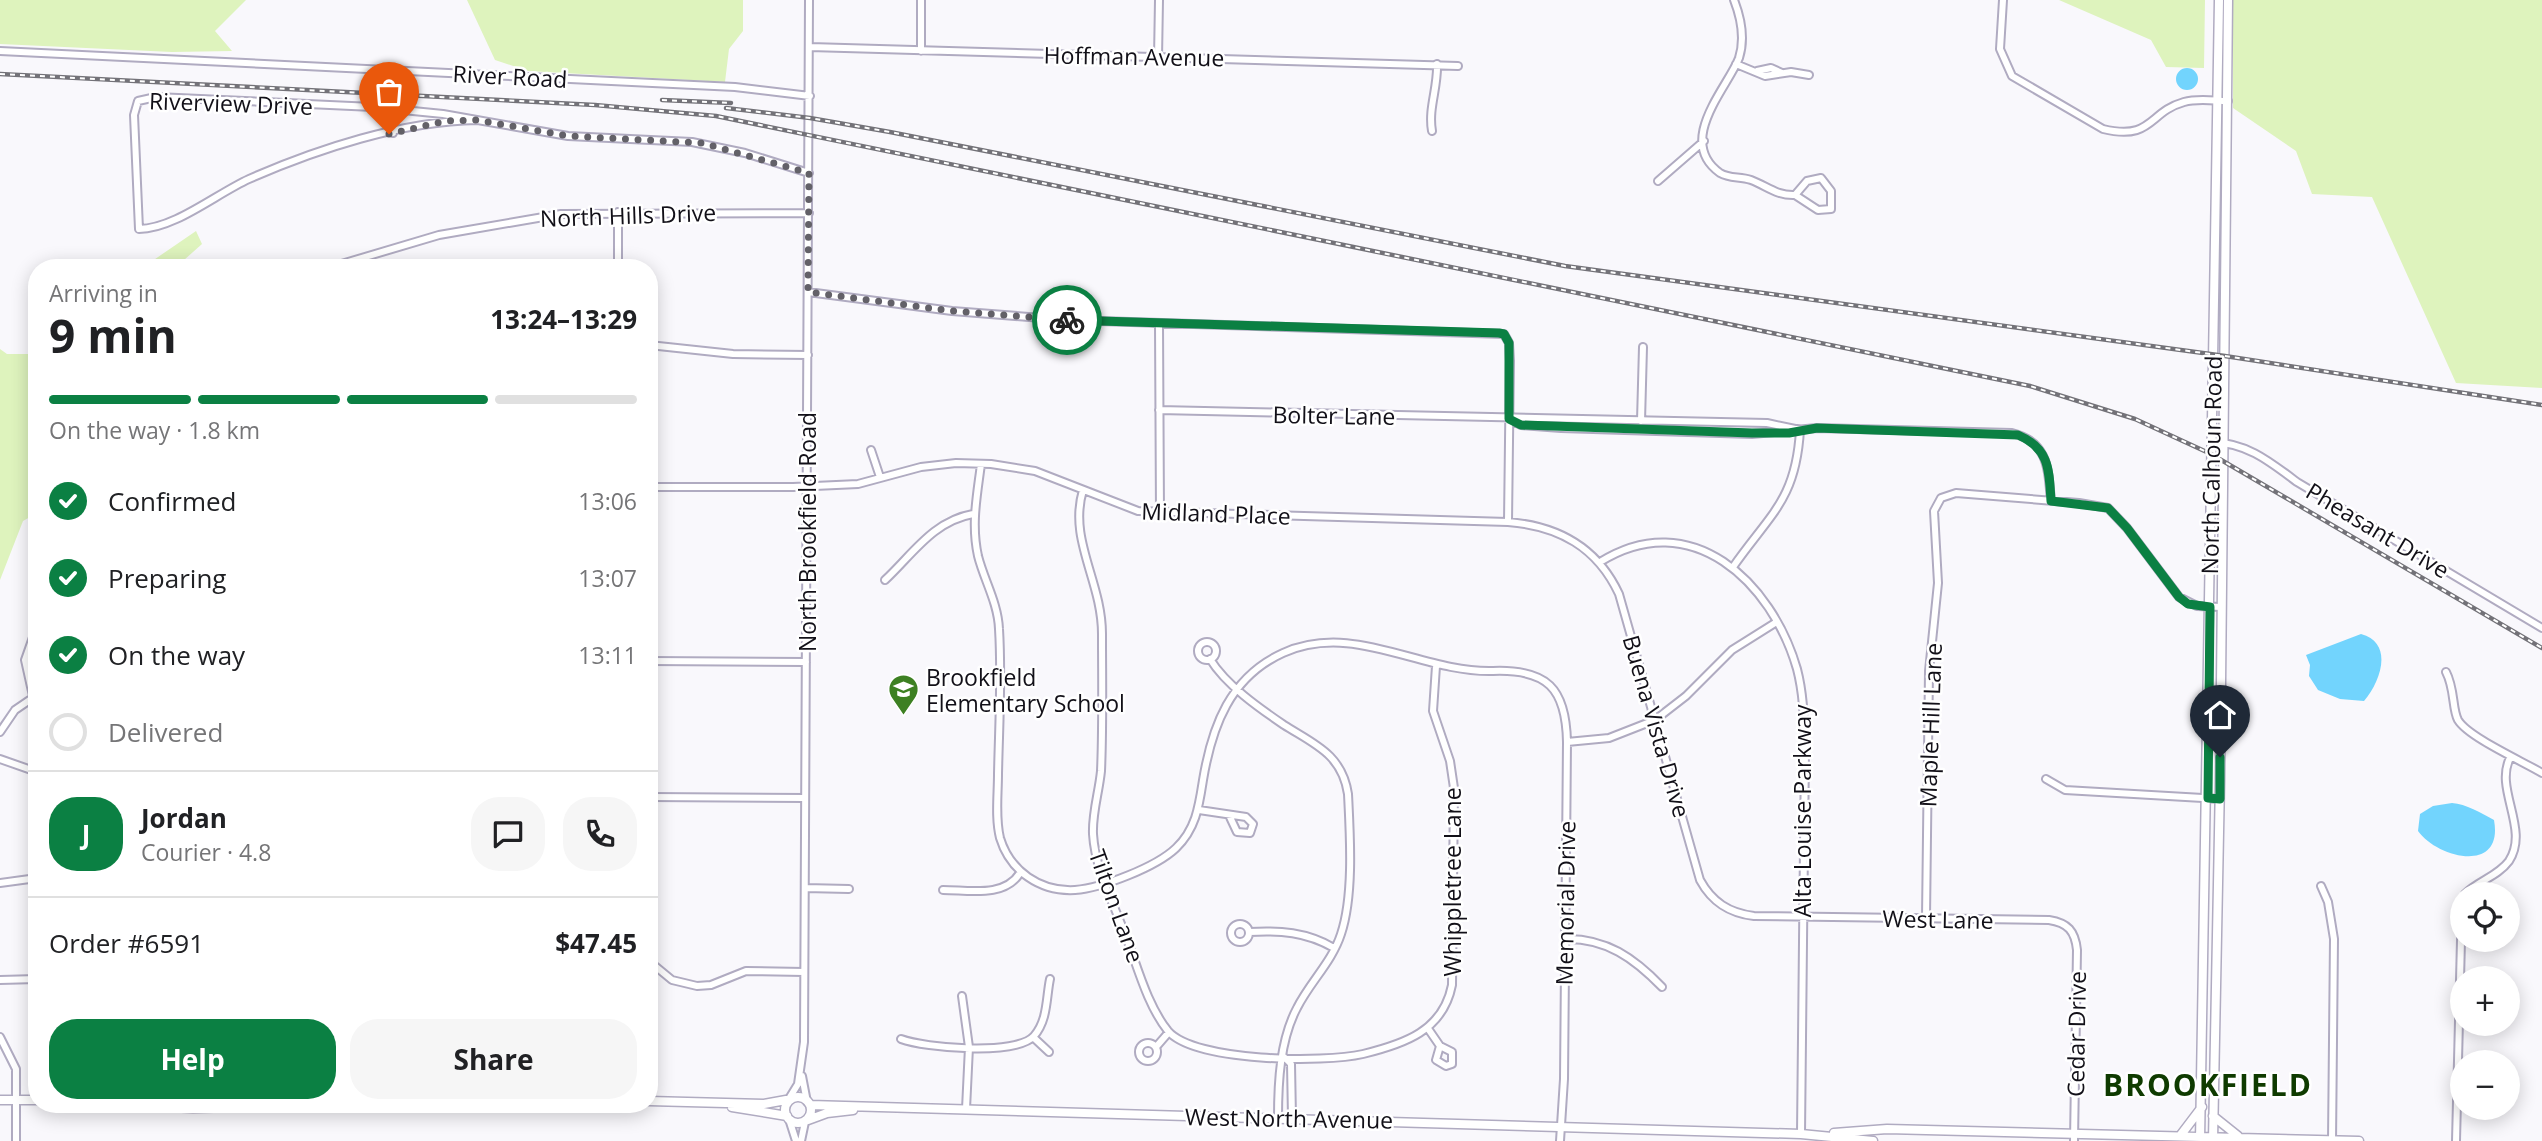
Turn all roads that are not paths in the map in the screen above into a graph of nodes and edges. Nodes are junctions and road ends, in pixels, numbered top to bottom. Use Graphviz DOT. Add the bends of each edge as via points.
graph roads {
  1 [pos="809,0"];
  2 [pos="921,0"];
  3 [pos="1159,0"];
  4 [pos="1734,0"];
  5 [pos="2003,0"];
  6 [pos="2219,0"];
  7 [pos="2228,0"];
  8 [pos="810,47"];
  9 [pos="0,51"];
  10 [pos="921,51"];
  11 [pos="1158,58"];
  12 [pos="1437,64"];
  13 [pos="1736,64"];
  14 [pos="1458,66"];
  15 [pos="1809,75"];
  16 [pos="810,96"];
  17 [pos="2216,101"];
  18 [pos="2228,101"];
  19 [pos="392,109"];
  20 [pos="477,120"];
  21 [pos="1432,131"];
  22 [pos="393,133"];
  23 [pos="1704,141"];
  24 [pos="809,173"];
  25 [pos="1658,181"];
  26 [pos="1795,195"];
  27 [pos="618,212"];
  28 [pos="809,213"];
  29 [pos="353,259"];
  30 [pos="618,259"];
  31 [pos="808,292"];
  32 [pos="1159,324"];
  33 [pos="658,346"];
  34 [pos="1643,346"];
  35 [pos="808,355"];
  36 [pos="1159,410"];
  37 [pos="1509,419"];
  38 [pos="1641,419"];
  39 [pos="1641,430"];
  40 [pos="1800,430"];
  41 [pos="2211,442"];
  42 [pos="2224,442"];
  43 [pos="871,450"];
  44 [pos="981,464"];
  45 [pos="880,477"];
  46 [pos="808,486"];
  47 [pos="658,487"];
  48 [pos="1083,490"];
  49 [pos="2051,501"];
  50 [pos="1160,513"];
  51 [pos="972,514"];
  52 [pos="1508,522"];
  53 [pos="1600,562"];
  54 [pos="1733,567"];
  55 [pos="885,580"];
  56 [pos="2210,607"];
  57 [pos="2221,607"];
  58 [pos="1775,623"];
  59 [pos="2542,628"];
  60 [pos="1210,659"];
  61 [pos="658,661"];
  62 [pos="806,662"];
  63 [pos="1436,666"];
  64 [pos="2446,673"];
  65 [pos="1237,689"];
  66 [pos="28,700"];
  67 [pos="1655,720"];
  68 [pos="0,732"];
  69 [pos="1567,742"];
  70 [pos="2510,758"];
  71 [pos="0,759"];
  72 [pos="28,769"];
  73 [pos="2542,773"];
  74 [pos="2046,779"];
  75 [pos="658,797"];
  76 [pos="805,797"];
  77 [pos="2208,798"];
  78 [pos="2220,799"];
  79 [pos="1199,810"];
  80 [pos="1229,815"];
  81 [pos="1020,873"];
  82 [pos="28,879"];
  83 [pos="2482,882"];
  84 [pos="0,883"];
  85 [pos="1105,883"];
  86 [pos="2321,886"];
  87 [pos="805,888"];
  88 [pos="849,889"];
  89 [pos="943,890"];
  90 [pos="1804,916"];
  91 [pos="1926,918"];
  92 [pos="2071,929"];
  93 [pos="1250,932"];
  94 [pos="1565,939"];
  95 [pos="1334,948"];
  96 [pos="2461,952"];
  97 [pos="658,968"];
  98 [pos="804,972"];
  99 [pos="28,979"];
  100 [pos="1050,979"];
  101 [pos="0,980"];
  102 [pos="1662,987"];
  103 [pos="962,996"];
  104 [pos="1429,1030"];
  105 [pos="1170,1032"];
  106 [pos="0,1037"];
  107 [pos="1033,1037"];
  108 [pos="901,1039"];
  109 [pos="1440,1046"];
  110 [pos="969,1047"];
  111 [pos="1156,1047"];
  112 [pos="1048,1052"];
  113 [pos="1284,1057"];
  114 [pos="802,1064"];
  115 [pos="788,1099"];
  116 [pos="0,1100"];
  117 [pos="17,1100"];
  118 [pos="28,1100"];
  119 [pos="658,1101"];
  120 [pos="701,1102"];
  121 [pos="808,1104"];
  122 [pos="2202,1107"];
  123 [pos="893,1108"];
  124 [pos="967,1109"];
  125 [pos="2213,1116"];
  126 [pos="788,1117"];
  127 [pos="1278,1118"];
  128 [pos="1292,1118"];
  129 [pos="807,1121"];
  130 [pos="1562,1127"];
  131 [pos="1944,1131"];
  132 [pos="1801,1134"];
  133 [pos="1811,1135"];
  134 [pos="2180,1136"];
  135 [pos="2074,1137"];
  136 [pos="2241,1137"];
  137 [pos="2207,1139"];
  138 [pos="16,1141"];
  139 [pos="798,1141"];
  140 [pos="1560,1141"];
  141 [pos="1873,1141"];
  142 [pos="1944,1141"];
  143 [pos="2332,1141"];
  144 [pos="2359,1141"];
  145 [pos="2456,1141"];
  1 -- 8 [label="street, North Brookfield Road"];
  2 -- 10 [label="street"];
  3 -- 11 [label="street"];
  4 -- 13 [label="street" via="1742,35"];
  5 -- 17 [label="street" via="2000,50 2012,76 2103,130 2139,130 2184,102"];
  6 -- 17 [label="main road, North Calhoun Road"];
  7 -- 18 [label="main road, North Calhoun Road"];
  8 -- 10 [label="street, Hoffman Avenue"];
  8 -- 16 [label="street, North Brookfield Road"];
  9 -- 16 [label="street, River Road" via="735,87"];
  10 -- 11 [label="street, Hoffman Avenue"];
  11 -- 12 [label="street, Hoffman Avenue"];
  12 -- 14 [label="street, Hoffman Avenue"];
  12 -- 21 [label="street" via="1430,109"];
  13 -- 15 [label="street" via="1765,76"];
  13 -- 23 [label="street" via="1709,108"];
  16 -- 24 [label="street, North Brookfield Road"];
  17 -- 18 [label="street"];
  17 -- 41 [label="main road, North Calhoun Road"];
  18 -- 42 [label="main road, North Calhoun Road"];
  19 -- 20 [label="street, Riverview Drive"];
  19 -- 22 [label="street"];
  19 -- 22 [label="street, Riverview Drive" via="174,97 138,101 134,115 139,229 166,225 219,194 308,155"];
  20 -- 22 [label="street, Riverview Drive" via="446,121"];
  20 -- 24 [label="street, Riverview Drive" via="568,136 702,143"];
  23 -- 25 [label="street"];
  23 -- 26 [label="street" via="1706,156 1720,173 1748,179 1780,195"];
  24 -- 28 [label="street, North Brookfield Road"];
  26 -- 26 [label="street" via="1807,181 1821,178 1831,191 1831,209 1818,210"];
  27 -- 28 [label="street, North Hills Drive"];
  27 -- 29 [label="street, North Hills Drive" via="561,214 485,226"];
  27 -- 30 [label="street"];
  28 -- 31 [label="street, North Brookfield Road"];
  31 -- 32 [label="street" via="1004,316"];
  31 -- 35 [label="street, North Brookfield Road"];
  32 -- 36 [label="street"];
  32 -- 37 [label="street" via="1499,333 1507,338"];
  33 -- 35 [label="street" via="733,354"];
  34 -- 38 [label="street"];
  35 -- 46 [label="street, North Brookfield Road"];
  36 -- 37 [label="street, Bolter Lane"];
  36 -- 50 [label="street"];
  37 -- 38 [label="street, Bolter Lane"];
  37 -- 39 [label="street, Bolter Lane" via="1521,425"];
  37 -- 52 [label="street"];
  38 -- 39 [label="street"];
  38 -- 40 [label="street, Bolter Lane" via="1767,423"];
  39 -- 40 [label="street, Bolter Lane"];
  40 -- 49 [label="street, Bolter Lane" via="1899,428 2018,435 2034,444 2047,460"];
  40 -- 54 [label="street" via="1795,471 1784,499"];
  41 -- 42 [label="street, Pheasant Drive"];
  41 -- 56 [label="main road, North Calhoun Road"];
  42 -- 57 [label="main road, North Calhoun Road"];
  42 -- 59 [label="street, Pheasant Drive" via="2263,456 2297,482"];
  43 -- 45 [label="street"];
  44 -- 45 [label="street, Midland Place" via="933,466"];
  44 -- 48 [label="street, Midland Place" via="1035,471"];
  44 -- 51 [label="street"];
  45 -- 46 [label="street, Midland Place" via="858,484"];
  46 -- 47 [label="street, Midland Place"];
  46 -- 62 [label="street, North Brookfield Road"];
  48 -- 50 [label="street, Midland Place" via="1131,510"];
  48 -- 85 [label="street, Tilton Lane" via="1077,528 1096,584 1102,630 1101,765 1093,830"];
  49 -- 56 [label="street" via="2108,508 2179,597 2188,604"];
  49 -- 91 [label="street, Maple Hill Lane" via="1951,494 1935,507 1938,583 1929,671"];
  50 -- 52 [label="street, Midland Place"];
  51 -- 55 [label="street" via="932,532"];
  51 -- 81 [label="street" via="979,560 999,627 999,835"];
  52 -- 53 [label="street, Buena Vista Drive" via="1556,530"];
  53 -- 54 [label="street, Alta Louise Parkway" via="1640,544 1670,542 1700,549"];
  53 -- 67 [label="street, Buena Vista Drive" via="1623,604"];
  54 -- 58 [label="street, Alta Louise Parkway" via="1763,600"];
  56 -- 57 [label="street"];
  56 -- 77 [label="main road, North Calhoun Road"];
  57 -- 78 [label="main road, North Calhoun Road"];
  58 -- 67 [label="street" via="1732,650"];
  58 -- 90 [label="street, Alta Louise Parkway" via="1792,656 1803,699"];
  60 -- 65 [label="street"];
  61 -- 62 [label="street"];
  62 -- 76 [label="street, North Brookfield Road"];
  63 -- 65 [label="street" via="1360,644 1311,643 1268,661"];
  63 -- 69 [label="street, Memorial Drive" via="1522,670 1549,684 1563,704"];
  63 -- 104 [label="street, Whippletree Lane" via="1433,710 1454,788 1453,976 1447,1004"];
  64 -- 70 [label="street" via="2453,686 2458,721"];
  65 -- 79 [label="street" via="1213,732"];
  65 -- 95 [label="street" via="1326,750 1343,775 1348,807 1347,907"];
  66 -- 68 [label="street"];
  67 -- 69 [label="street" via="1609,738"];
  67 -- 90 [label="street, Buena Vista Drive" via="1696,867 1707,891 1721,906 1741,914"];
  69 -- 94 [label="street, Memorial Drive"];
  70 -- 73 [label="street"];
  70 -- 83 [label="street" via="2506,776 2514,830 2511,856"];
  71 -- 72 [label="street"];
  74 -- 77 [label="street" via="2065,790"];
  75 -- 76 [label="street"];
  76 -- 87 [label="street, North Brookfield Road"];
  77 -- 78 [label="street"];
  77 -- 122 [label="main road, North Calhoun Road"];
  78 -- 125 [label="main road, North Calhoun Road"];
  79 -- 80 [label="street"];
  79 -- 85 [label="street" via="1188,834 1166,856"];
  81 -- 85 [label="street" via="1053,889 1077,890"];
  81 -- 89 [label="street" via="1002,887 987,891"];
  82 -- 84 [label="street"];
  85 -- 105 [label="street, Tilton Lane" via="1153,1004"];
  86 -- 143 [label="street" via="2334,939"];
  87 -- 88 [label="street"];
  87 -- 98 [label="street, North Brookfield Road"];
  90 -- 91 [label="street, West Lane"];
  90 -- 132 [label="street, Alta Louise Parkway"];
  91 -- 92 [label="street, West Lane" via="2049,920"];
  92 -- 135 [label="street, Cedar Drive" via="2077,950"];
  93 -- 95 [label="street" via="1288,932"];
  94 -- 102 [label="street" via="1617,949"];
  94 -- 130 [label="street, Memorial Drive"];
  95 -- 113 [label="street" via="1295,1011"];
  96 -- 145 [label="street"];
  97 -- 98 [label="street" via="672,980 697,986 746,971"];
  98 -- 114 [label="street, North Brookfield Road"];
  99 -- 101 [label="street"];
  100 -- 107 [label="street" via="1043,1022"];
  103 -- 110 [label="street"];
  104 -- 109 [label="street"];
  104 -- 113 [label="street" via="1358,1055"];
  105 -- 111 [label="street"];
  105 -- 113 [label="street" via="1216,1054"];
  106 -- 117 [label="street" via="14,1061"];
  107 -- 110 [label="street" via="1016,1046"];
  107 -- 112 [label="street"];
  108 -- 110 [label="street"];
  110 -- 124 [label="street"];
  113 -- 127 [label="street" via="1278,1072"];
  113 -- 128 [label="street" via="1291,1064"];
  114 -- 115 [label="street, North Brookfield Road" via="796,1090"];
  114 -- 121 [label="street, North Brookfield Road"];
  115 -- 120 [label="main road" via="764,1104"];
  115 -- 121 [label="main road, West North Avenue"];
  115 -- 126 [label="main road" via="784,1109"];
  116 -- 117 [label="main road"];
  117 -- 118 [label="main road"];
  117 -- 138 [label="street"];
  119 -- 120 [label="main road"];
  120 -- 126 [label="main road" via="774,1111"];
  121 -- 123 [label="main road, West North Avenue"];
  121 -- 129 [label="main road"];
  122 -- 134 [label="main road"];
  122 -- 137 [label="main road, North Calhoun Road"];
  123 -- 124 [label="main road, West North Avenue"];
  123 -- 129 [label="main road, West North Avenue" via="834,1112"];
  124 -- 127 [label="main road, West North Avenue"];
  125 -- 136 [label="main road"];
  125 -- 137 [label="main road, North Calhoun Road"];
  126 -- 129 [label="main road"];
  126 -- 139 [label="street"];
  127 -- 128 [label="main road, West North Avenue"];
  128 -- 130 [label="main road, West North Avenue"];
  129 -- 139 [label="street"];
  130 -- 132 [label="main road, West North Avenue"];
  130 -- 140 [label="street, Memorial Drive"];
  131 -- 133 [label="main road, West North Avenue" via="1887,1129"];
  131 -- 135 [label="main road, West North Avenue"];
  131 -- 142 [label="street"];
  132 -- 133 [label="main road, West North Avenue"];
  133 -- 141 [label="main road, West North Avenue"];
  134 -- 135 [label="main road, West North Avenue"];
  134 -- 137 [label="main road, West North Avenue"];
  136 -- 137 [label="main road, West North Avenue"];
  136 -- 143 [label="main road, West North Avenue"];
  143 -- 144 [label="main road, West North Avenue"];
}
